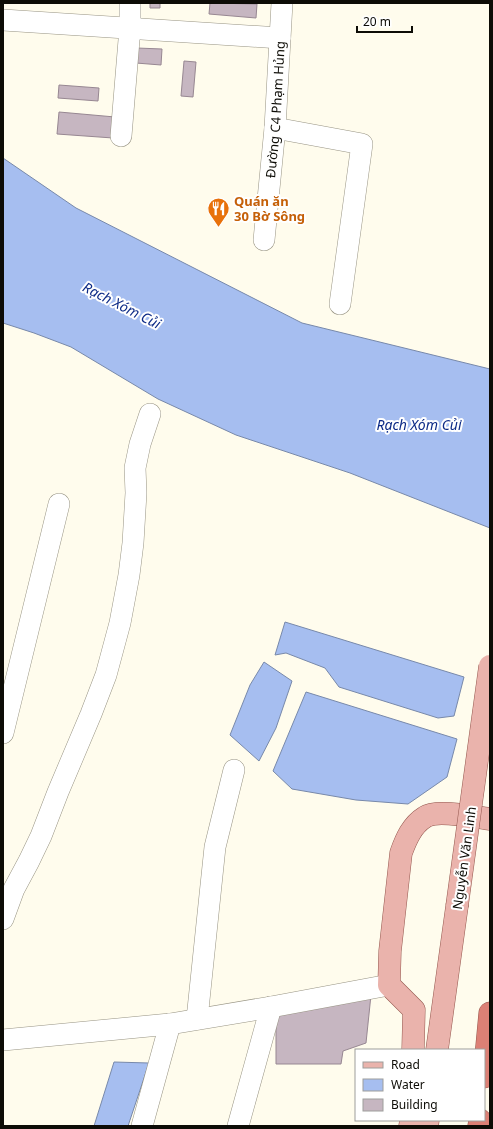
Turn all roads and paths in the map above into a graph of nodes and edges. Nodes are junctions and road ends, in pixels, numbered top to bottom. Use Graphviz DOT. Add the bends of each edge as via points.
graph roads {
  1 [pos="130,3"];
  2 [pos="282,3"];
  3 [pos="5,14"];
  4 [pos="130,28"];
  5 [pos="280,38"];
  6 [pos="275,128"];
  7 [pos="120,136"];
  8 [pos="264,240"];
  9 [pos="340,304"];
  10 [pos="150,414"];
  11 [pos="59,504"];
  12 [pos="490,666"];
  13 [pos="3,733"];
  14 [pos="234,770"];
  15 [pos="490,819"];
  16 [pos="3,919"];
  17 [pos="389,985"];
  18 [pos="271,1007"];
  19 [pos="490,1012"];
  20 [pos="197,1019"];
  21 [pos="170,1024"];
  22 [pos="3,1040"];
  23 [pos="413,1049"];
  24 [pos="437,1049"];
  25 [pos="485,1065"];
  26 [pos="142,1126"];
  27 [pos="238,1126"];
  1 -- 4 [label="street"];
  2 -- 5 [label="street, Đường C4 Phạm Hủng"];
  3 -- 4 [label="street"];
  4 -- 5 [label="street"];
  4 -- 7 [label="street"];
  5 -- 6 [label="street, Đường C4 Phạm Hủng"];
  6 -- 8 [label="street, Đường C4 Phạm Hủng"];
  6 -- 9 [label="street" via="362,144"];
  10 -- 16 [label="street" via="135,468 136,493 129,575 106,675 30,861 14,889"];
  11 -- 13 [label="street"];
  12 -- 24 [label="main road, Nguyễn Văn Linh, bridge"];
  14 -- 20 [label="street" via="214,848"];
  15 -- 17 [label="main road" via="440,813 426,816 406,838 401,853 390,951"];
  17 -- 18 [label="street"];
  17 -- 23 [label="main road" via="414,1010"];
  18 -- 20 [label="street"];
  18 -- 27 [label="street"];
  19 -- 25 [label="highway"];
  20 -- 21 [label="street"];
  21 -- 22 [label="street"];
  21 -- 26 [label="street"];
}
